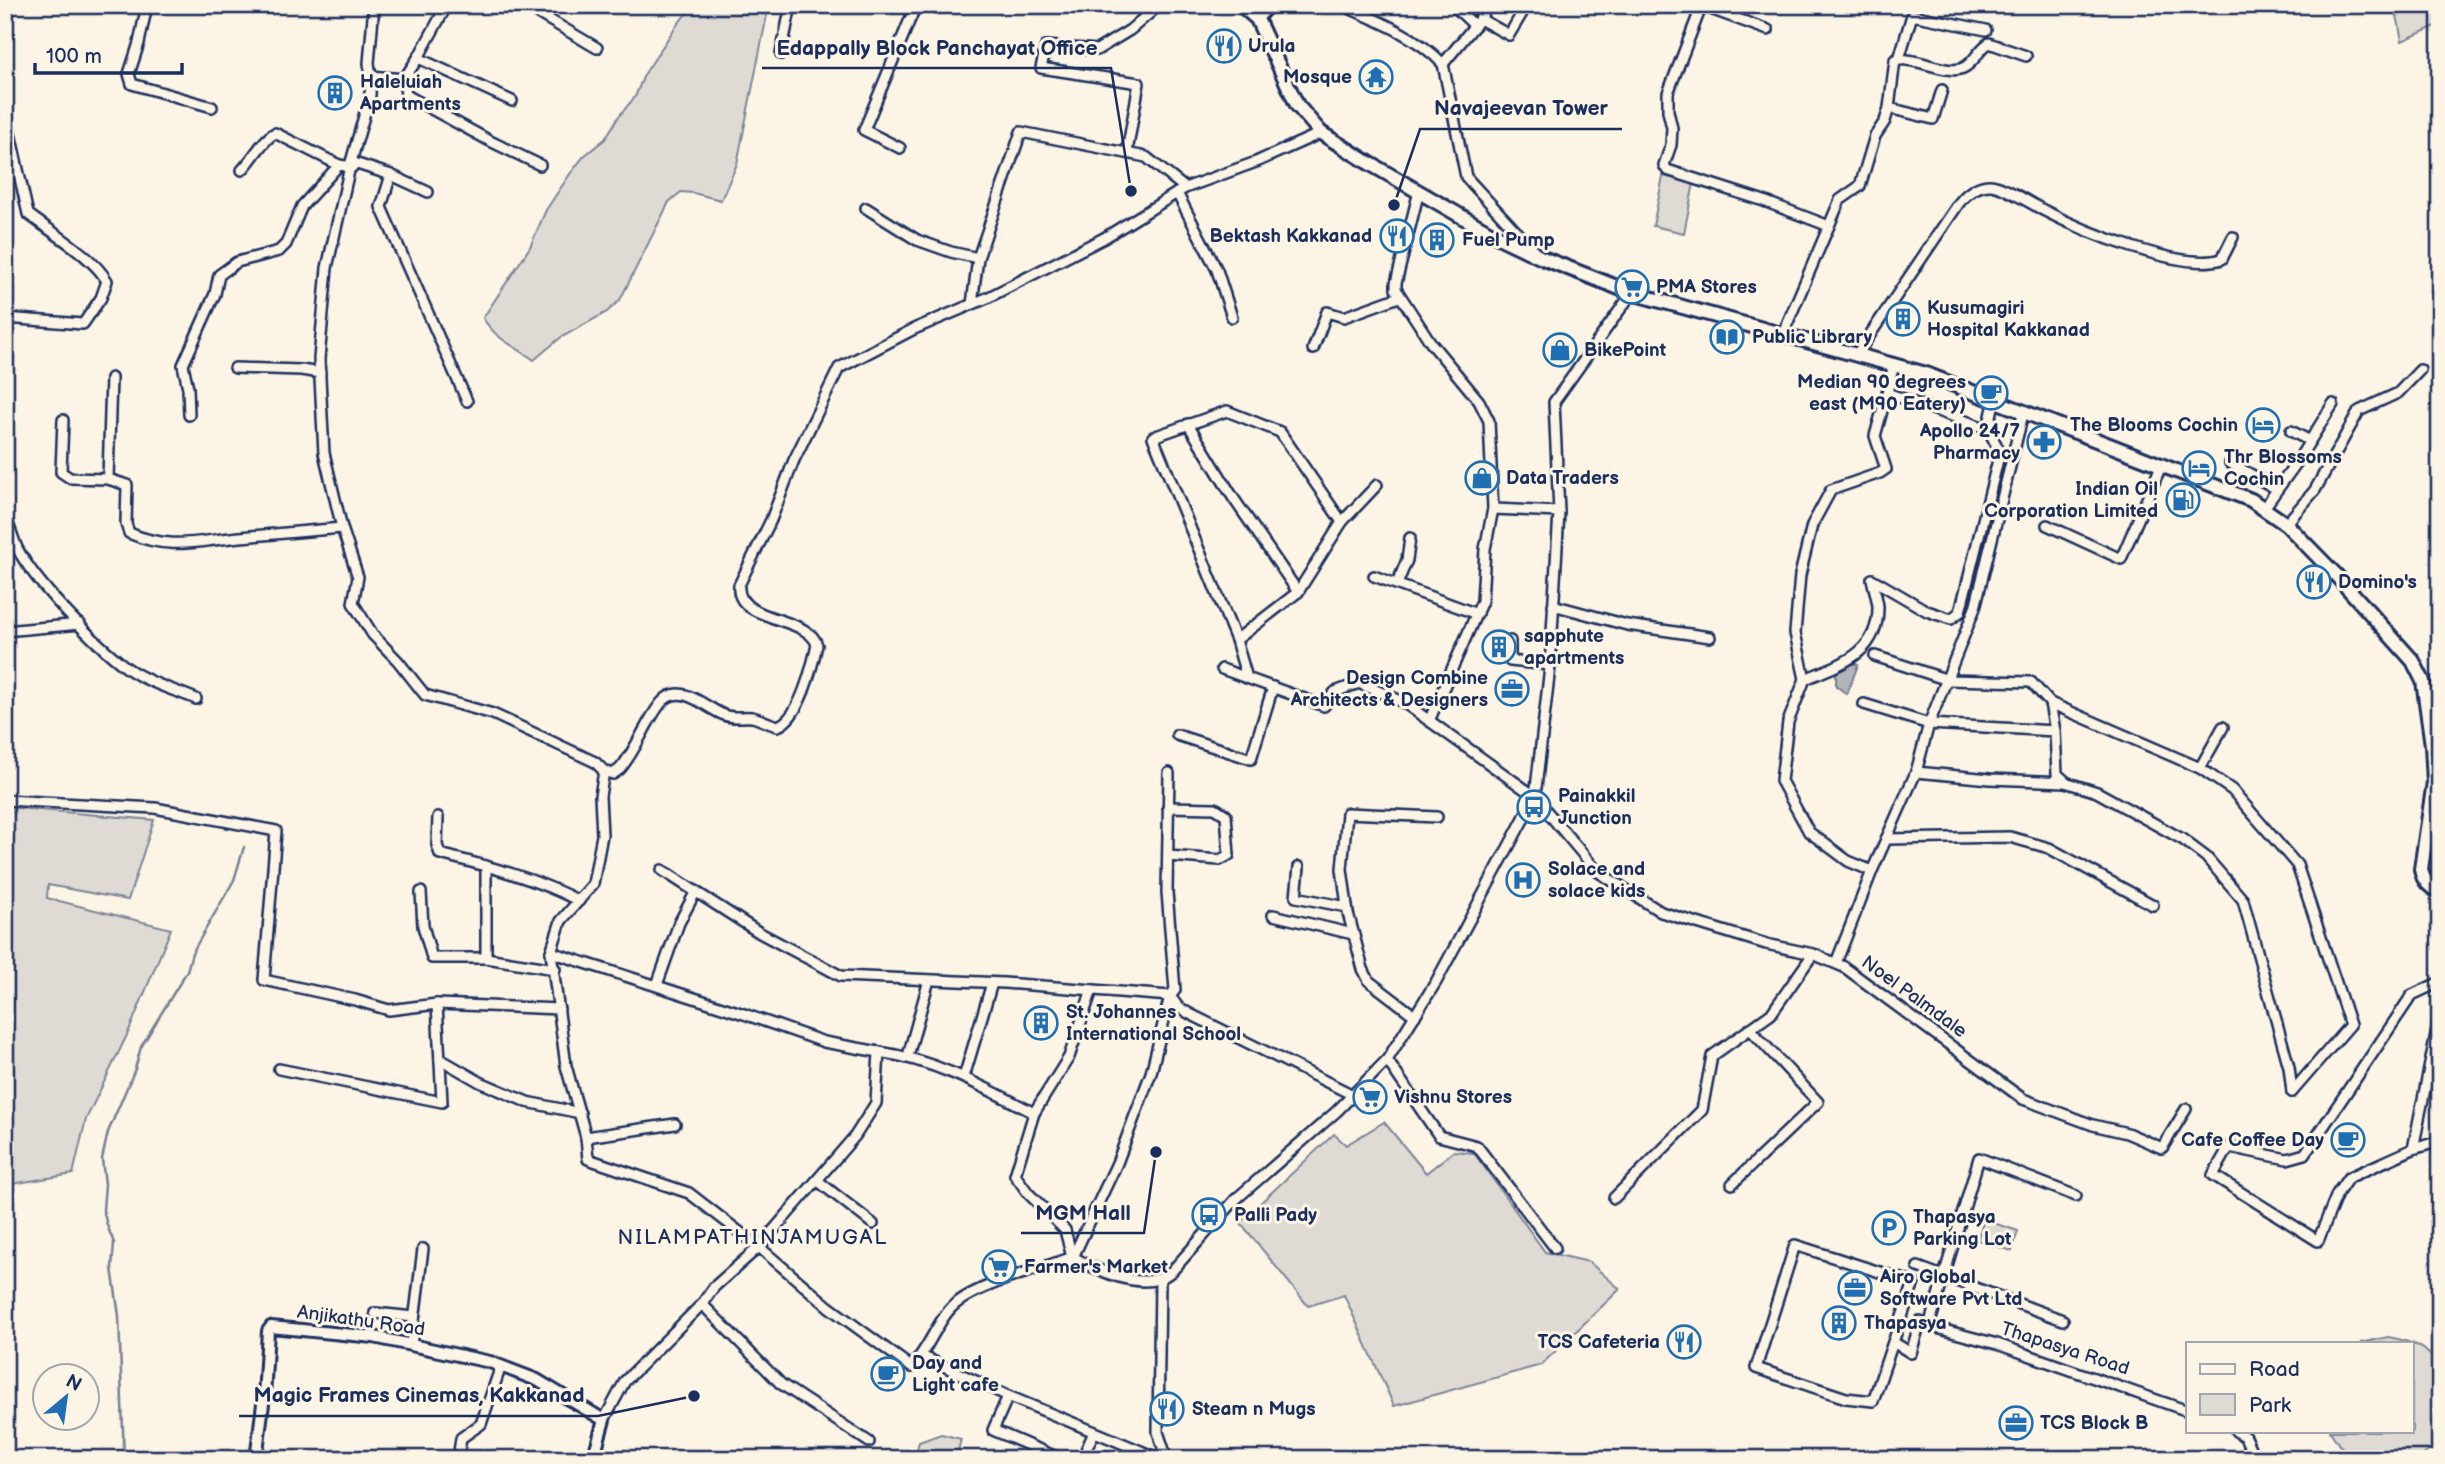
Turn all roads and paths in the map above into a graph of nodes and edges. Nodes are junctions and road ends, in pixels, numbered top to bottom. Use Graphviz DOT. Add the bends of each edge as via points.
graph roads {
  1 [pos="147,5"];
  2 [pos="374,5"];
  3 [pos="447,5"];
  4 [pos="524,5"];
  5 [pos="791,5"];
  6 [pos="916,5"];
  7 [pos="1159,5"];
  8 [pos="1241,5"];
  9 [pos="1271,5"];
  10 [pos="1341,5"];
  11 [pos="1453,5"];
  12 [pos="1488,5"];
  13 [pos="1527,5"];
  14 [pos="1702,6"];
  15 [pos="1257,19"];
  16 [pos="1477,22"];
  17 [pos="1768,30"];
  18 [pos="1986,30"];
  19 [pos="597,48"];
  20 [pos="781,54"];
  21 [pos="2025,56"];
  22 [pos="418,58"];
  23 [pos="1899,59"];
  24 [pos="1443,64"];
  25 [pos="371,76"];
  26 [pos="404,79"];
  27 [pos="1942,90"];
  28 [pos="512,101"];
  29 [pos="212,107"];
  30 [pos="1889,108"];
  31 [pos="5,127"];
  32 [pos="1321,133"];
  33 [pos="900,148"];
  34 [pos="1128,152"];
  35 [pos="351,164"];
  36 [pos="339,165"];
  37 [pos="540,165"];
  38 [pos="242,170"];
  39 [pos="391,175"];
  40 [pos="1181,191"];
  41 [pos="1419,191"];
  42 [pos="428,192"];
  43 [pos="866,208"];
  44 [pos="1829,226"];
  45 [pos="2233,237"];
  46 [pos="1540,257"];
  47 [pos="978,258"];
  48 [pos="1632,293"];
  49 [pos="1399,297"];
  50 [pos="972,304"];
  51 [pos="1231,317"];
  52 [pos="5,318"];
  53 [pos="1782,335"];
  54 [pos="1313,349"];
  55 [pos="1857,354"];
  56 [pos="1894,364"];
  57 [pos="235,368"];
  58 [pos="2420,370"];
  59 [pos="320,373"];
  60 [pos="111,377"];
  61 [pos="1887,393"];
  62 [pos="1995,399"];
  63 [pos="467,401"];
  64 [pos="2333,404"];
  65 [pos="2024,410"];
  66 [pos="189,415"];
  67 [pos="63,420"];
  68 [pos="1188,424"];
  69 [pos="1988,429"];
  70 [pos="2291,430"];
  71 [pos="2310,440"];
  72 [pos="2230,463"];
  73 [pos="2161,466"];
  74 [pos="108,479"];
  75 [pos="1377,485"];
  76 [pos="2277,489"];
  77 [pos="2263,508"];
  78 [pos="1493,509"];
  79 [pos="1559,512"];
  80 [pos="5,518"];
  81 [pos="1342,522"];
  82 [pos="2286,524"];
  83 [pos="2047,526"];
  84 [pos="342,528"];
  85 [pos="1410,538"];
  86 [pos="18,549"];
  87 [pos="5,551"];
  88 [pos="1374,576"];
  89 [pos="1397,584"];
  90 [pos="1298,592"];
  91 [pos="1553,605"];
  92 [pos="1476,614"];
  93 [pos="80,624"];
  94 [pos="5,631"];
  95 [pos="1710,637"];
  96 [pos="1236,640"];
  97 [pos="1510,641"];
  98 [pos="1875,656"];
  99 [pos="1550,665"];
  100 [pos="1222,669"];
  101 [pos="1247,678"];
  102 [pos="1805,679"];
  103 [pos="1948,680"];
  104 [pos="1273,687"];
  105 [pos="196,699"];
  106 [pos="2050,703"];
  107 [pos="1864,704"];
  108 [pos="1429,721"];
  109 [pos="1929,724"];
  110 [pos="2223,727"];
  111 [pos="2055,730"];
  112 [pos="1177,735"];
  113 [pos="2200,768"];
  114 [pos="604,771"];
  115 [pos="1916,772"];
  116 [pos="1169,773"];
  117 [pos="2065,782"];
  118 [pos="1533,795"];
  119 [pos="5,800"];
  120 [pos="1168,807"];
  121 [pos="439,817"];
  122 [pos="1437,817"];
  123 [pos="1886,839"];
  124 [pos="1168,856"];
  125 [pos="486,866"];
  126 [pos="1299,867"];
  127 [pos="662,870"];
  128 [pos="1872,872"];
  129 [pos="696,891"];
  130 [pos="421,892"];
  131 [pos="2440,893"];
  132 [pos="579,901"];
  133 [pos="2153,905"];
  134 [pos="1347,907"];
  135 [pos="1273,915"];
  136 [pos="1353,934"];
  137 [pos="551,952"];
  138 [pos="1813,954"];
  139 [pos="486,958"];
  140 [pos="1836,963"];
  141 [pos="555,970"];
  142 [pos="929,980"];
  143 [pos="2440,982"];
  144 [pos="992,983"];
  145 [pos="657,985"];
  146 [pos="1092,990"];
  147 [pos="1170,996"];
  148 [pos="437,1004"];
  149 [pos="559,1010"];
  150 [pos="2440,1013"];
  151 [pos="1415,1016"];
  152 [pos="1750,1029"];
  153 [pos="879,1052"];
  154 [pos="908,1056"];
  155 [pos="440,1059"];
  156 [pos="1387,1060"];
  157 [pos="279,1069"];
  158 [pos="964,1077"];
  159 [pos="1353,1096"];
  160 [pos="2186,1109"];
  161 [pos="580,1113"];
  162 [pos="1034,1113"];
  163 [pos="675,1124"];
  164 [pos="586,1137"];
  165 [pos="2440,1141"];
  166 [pos="2413,1149"];
  167 [pos="818,1181"];
  168 [pos="1732,1184"];
  169 [pos="2076,1196"];
  170 [pos="1614,1198"];
  171 [pos="873,1224"];
  172 [pos="758,1247"];
  173 [pos="1555,1248"];
  174 [pos="423,1249"];
  175 [pos="1073,1257"];
  176 [pos="1919,1267"];
  177 [pos="1944,1277"];
  178 [pos="1160,1279"];
  179 [pos="702,1304"];
  180 [pos="375,1312"];
  181 [pos="414,1317"];
  182 [pos="2063,1320"];
  183 [pos="1929,1326"];
  184 [pos="1893,1342"];
  185 [pos="411,1345"];
  186 [pos="922,1356"];
  187 [pos="502,1366"];
  188 [pos="1008,1396"];
  189 [pos="2186,1409"];
  190 [pos="604,1420"];
  191 [pos="1094,1432"];
  192 [pos="2238,1432"];
  193 [pos="869,1442"];
  194 [pos="2254,1457"];
  195 [pos="256,1459"];
  196 [pos="458,1459"];
  197 [pos="593,1459"];
  198 [pos="1060,1459"];
  199 [pos="1082,1459"];
  200 [pos="1160,1459"];
  201 [pos="1167,1459"];
  1 -- 29 [label="street" via="129,74 132,84"];
  2 -- 25 [label="street"];
  3 -- 22 [label="street"];
  4 -- 19 [label="street"];
  5 -- 20 [label="street"];
  6 -- 33 [label="street" via="864,130"];
  7 -- 34 [label="street" via="1097,50 1046,46 1041,68 1139,83"];
  8 -- 15 [label="main road"];
  9 -- 15 [label="street"];
  10 -- 24 [label="street" via="1402,33"];
  11 -- 16 [label="street"];
  12 -- 16 [label="street"];
  13 -- 16 [label="street" via="1509,35"];
  14 -- 17 [label="street"];
  14 -- 44 [label="street" via="1668,93 1672,128 1664,165 1667,170"];
  15 -- 32 [label="main road" via="1297,105"];
  16 -- 24 [label="street"];
  18 -- 23 [label="street" via="1912,15"];
  21 -- 23 [label="street" via="1989,43 1962,69"];
  22 -- 26 [label="street"];
  22 -- 28 [label="street"];
  23 -- 30 [label="street" via="1894,62"];
  24 -- 46 [label="street" via="1465,177"];
  25 -- 26 [label="street"];
  25 -- 35 [label="street"];
  26 -- 37 [label="street" via="406,95"];
  27 -- 30 [label="street" via="1933,119"];
  30 -- 44 [label="street" via="1874,136 1860,186 1840,200"];
  31 -- 52 [label="street" via="28,214 88,259 107,281 83,324"];
  32 -- 40 [label="street"];
  32 -- 41 [label="main road"];
  34 -- 40 [label="street" via="1146,157"];
  34 -- 47 [label="street" via="1021,132"];
  35 -- 36 [label="street"];
  35 -- 39 [label="street"];
  35 -- 59 [label="street" via="327,268"];
  36 -- 38 [label="street" via="275,133"];
  36 -- 66 [label="street" via="302,206 279,251 237,262 219,275 215,295 183,365"];
  39 -- 42 [label="street"];
  39 -- 63 [label="street" via="381,207"];
  40 -- 50 [label="street" via="1104,238"];
  40 -- 51 [label="street" via="1217,270"];
  41 -- 46 [label="main road"];
  41 -- 49 [label="street" via="1396,283"];
  43 -- 47 [label="street" via="917,240"];
  44 -- 53 [label="street"];
  45 -- 55 [label="street" via="2222,259 2196,262 2111,240 1993,184 1979,187 1964,196"];
  46 -- 48 [label="main road"];
  47 -- 50 [label="street"];
  48 -- 53 [label="main road"];
  48 -- 79 [label="street" via="1554,402"];
  49 -- 54 [label="street" via="1344,317 1326,312"];
  49 -- 78 [label="street" via="1479,401 1489,421"];
  50 -- 114 [label="street" via="839,368 739,585 745,605 806,631 816,640 811,669 792,716 778,726 755,718 726,716 690,696 669,696 627,761 613,774"];
  53 -- 55 [label="main road"];
  55 -- 56 [label="main road"];
  56 -- 61 [label="street"];
  56 -- 62 [label="main road"];
  57 -- 59 [label="street"];
  58 -- 82 [label="street" via="2398,393 2359,411 2315,490"];
  59 -- 84 [label="street" via="324,453"];
  60 -- 74 [label="street"];
  61 -- 69 [label="street"];
  61 -- 102 [label="street" via="1875,436 1886,468 1831,490 1812,525 1800,575 1795,633"];
  62 -- 65 [label="main road"];
  62 -- 69 [label="street"];
  64 -- 71 [label="street"];
  65 -- 73 [label="main road"];
  65 -- 103 [label="street" via="1975,608"];
  67 -- 74 [label="street" via="61,472 70,478"];
  68 -- 81 [label="street" via="1227,411 1280,432"];
  68 -- 90 [label="street"];
  68 -- 96 [label="street" via="1153,437"];
  69 -- 102 [label="street" via="2000,452 1960,612 1951,619 1927,611 1872,579 1878,607 1873,637 1851,660"];
  70 -- 71 [label="street"];
  71 -- 76 [label="street"];
  72 -- 76 [label="street"];
  73 -- 77 [label="main road"];
  73 -- 83 [label="street" via="2121,559"];
  74 -- 84 [label="street" via="127,485 129,533 149,541 184,545"];
  75 -- 81 [label="street"];
  76 -- 77 [label="street"];
  77 -- 82 [label="main road"];
  78 -- 79 [label="street"];
  78 -- 92 [label="street" via="1482,601"];
  79 -- 91 [label="street"];
  80 -- 86 [label="street"];
  81 -- 90 [label="street"];
  82 -- 131 [label="main road" via="2379,622 2413,661 2423,681 2434,782 2421,869 2429,886"];
  84 -- 114 [label="street" via="358,577 353,603 373,635 425,695 493,714 595,762"];
  85 -- 89 [label="street"];
  86 -- 87 [label="street"];
  86 -- 93 [label="street"];
  88 -- 89 [label="street"];
  89 -- 92 [label="street"];
  90 -- 96 [label="street"];
  91 -- 95 [label="street" via="1627,625"];
  91 -- 99 [label="street"];
  92 -- 108 [label="street"];
  93 -- 94 [label="street"];
  93 -- 105 [label="street" via="128,669"];
  96 -- 101 [label="street"];
  97 -- 99 [label="street" via="1510,661"];
  98 -- 103 [label="street"];
  99 -- 118 [label="street"];
  100 -- 101 [label="street"];
  101 -- 104 [label="street"];
  102 -- 128 [label="street" via="1788,722 1781,781 1809,832 1848,861"];
  103 -- 106 [label="street" via="2031,682"];
  103 -- 109 [label="street"];
  104 -- 108 [label="street, Noel Palmdale" via="1324,706 1335,692 1359,683 1404,702"];
  104 -- 112 [label="street" via="1251,759"];
  106 -- 111 [label="street"];
  106 -- 113 [label="street"];
  107 -- 109 [label="street"];
  108 -- 118 [label="street, Noel Palmdale"];
  109 -- 111 [label="street"];
  109 -- 115 [label="street"];
  110 -- 113 [label="street"];
  111 -- 117 [label="street" via="2057,774"];
  113 -- 117 [label="street" via="2232,790 2297,865 2350,1025 2292,1092 2243,900 2206,857 2182,839 2097,792"];
  114 -- 132 [label="street" via="602,835 593,884"];
  115 -- 117 [label="street"];
  115 -- 123 [label="street"];
  116 -- 120 [label="street"];
  118 -- 138 [label="street, Noel Palmdale" via="1597,871 1661,912"];
  118 -- 151 [label="street"];
  119 -- 148 [label="street" via="155,808 276,831 264,980 388,1010"];
  120 -- 124 [label="street"];
  120 -- 124 [label="street" via="1215,808 1226,814 1229,855 1220,860"];
  121 -- 125 [label="street" via="440,854"];
  122 -- 134 [label="street" via="1347,813 1342,869"];
  123 -- 128 [label="street"];
  123 -- 133 [label="street" via="2010,837 2049,848"];
  124 -- 147 [label="street" via="1174,989"];
  125 -- 132 [label="street" via="555,888"];
  125 -- 139 [label="street"];
  126 -- 134 [label="street" via="1296,897"];
  127 -- 129 [label="street"];
  128 -- 140 [label="street"];
  129 -- 142 [label="street" via="760,933 841,976"];
  129 -- 145 [label="street"];
  130 -- 139 [label="street" via="423,926 432,958"];
  132 -- 137 [label="street" via="561,921"];
  134 -- 136 [label="street"];
  135 -- 136 [label="street"];
  136 -- 151 [label="street" via="1369,981"];
  137 -- 141 [label="street"];
  137 -- 145 [label="street"];
  138 -- 140 [label="street, Noel Palmdale"];
  138 -- 152 [label="street" via="1770,1014"];
  139 -- 141 [label="street"];
  140 -- 160 [label="street, Noel Palmdale" via="2023,1099 2162,1149"];
  141 -- 149 [label="street"];
  142 -- 144 [label="street"];
  142 -- 154 [label="street"];
  143 -- 166 [label="street" via="2412,995 2305,1154 2287,1159 2229,1147 2213,1175 2318,1241 2348,1178"];
  144 -- 146 [label="street"];
  144 -- 158 [label="street"];
  145 -- 153 [label="street" via="824,1042"];
  146 -- 147 [label="street"];
  146 -- 162 [label="street" via="1069,1057"];
  147 -- 159 [label="street" via="1190,1014"];
  147 -- 175 [label="street" via="1151,1073 1117,1163"];
  148 -- 149 [label="street"];
  148 -- 155 [label="street"];
  149 -- 161 [label="street" via="566,1066"];
  150 -- 166 [label="street"];
  151 -- 156 [label="street"];
  152 -- 168 [label="street" via="1818,1102"];
  152 -- 170 [label="street" via="1712,1056 1702,1110"];
  153 -- 154 [label="street"];
  153 -- 167 [label="street" via="876,1104"];
  154 -- 158 [label="street"];
  155 -- 157 [label="street" via="442,1102"];
  155 -- 161 [label="street" via="527,1102"];
  156 -- 159 [label="street"];
  156 -- 173 [label="street" via="1439,1136 1477,1146"];
  158 -- 162 [label="street"];
  159 -- 178 [label="street" via="1236,1199"];
  161 -- 164 [label="street"];
  162 -- 175 [label="street" via="1015,1175 1065,1230"];
  163 -- 164 [label="street"];
  164 -- 172 [label="street" via="588,1159 688,1193"];
  165 -- 166 [label="street"];
  167 -- 171 [label="street"];
  167 -- 172 [label="street"];
  169 -- 177 [label="street" via="1979,1158"];
  172 -- 179 [label="street"];
  172 -- 186 [label="street" via="911,1367"];
  174 -- 181 [label="street"];
  175 -- 178 [label="street" via="1099,1272 1144,1282"];
  175 -- 186 [label="street" via="973,1292 951,1308"];
  176 -- 177 [label="street"];
  177 -- 182 [label="street"];
  177 -- 183 [label="street"];
  178 -- 201 [label="street" via="1158,1432"];
  179 -- 190 [label="street" via="625,1381"];
  179 -- 193 [label="street" via="781,1384"];
  180 -- 181 [label="street"];
  181 -- 185 [label="street"];
  183 -- 184 [label="street" via="1920,1322 1911,1353"];
  183 -- 189 [label="street, Thapasya Road" via="1997,1344"];
  184 -- 184 [label="street" via="1873,1401 1846,1398 1756,1368 1795,1245 1914,1283"];
  185 -- 187 [label="street, Anjikathu Road"];
  185 -- 195 [label="street, Anjikathu Road" via="271,1327"];
  186 -- 188 [label="street"];
  187 -- 190 [label="street, Anjikathu Road" via="537,1380"];
  187 -- 196 [label="street" via="481,1424 461,1438"];
  188 -- 191 [label="street"];
  188 -- 198 [label="street" via="993,1430"];
  190 -- 197 [label="street"];
  191 -- 199 [label="street"];
  191 -- 200 [label="street"];
  192 -- 194 [label="street" via="2245,1437"];
}
